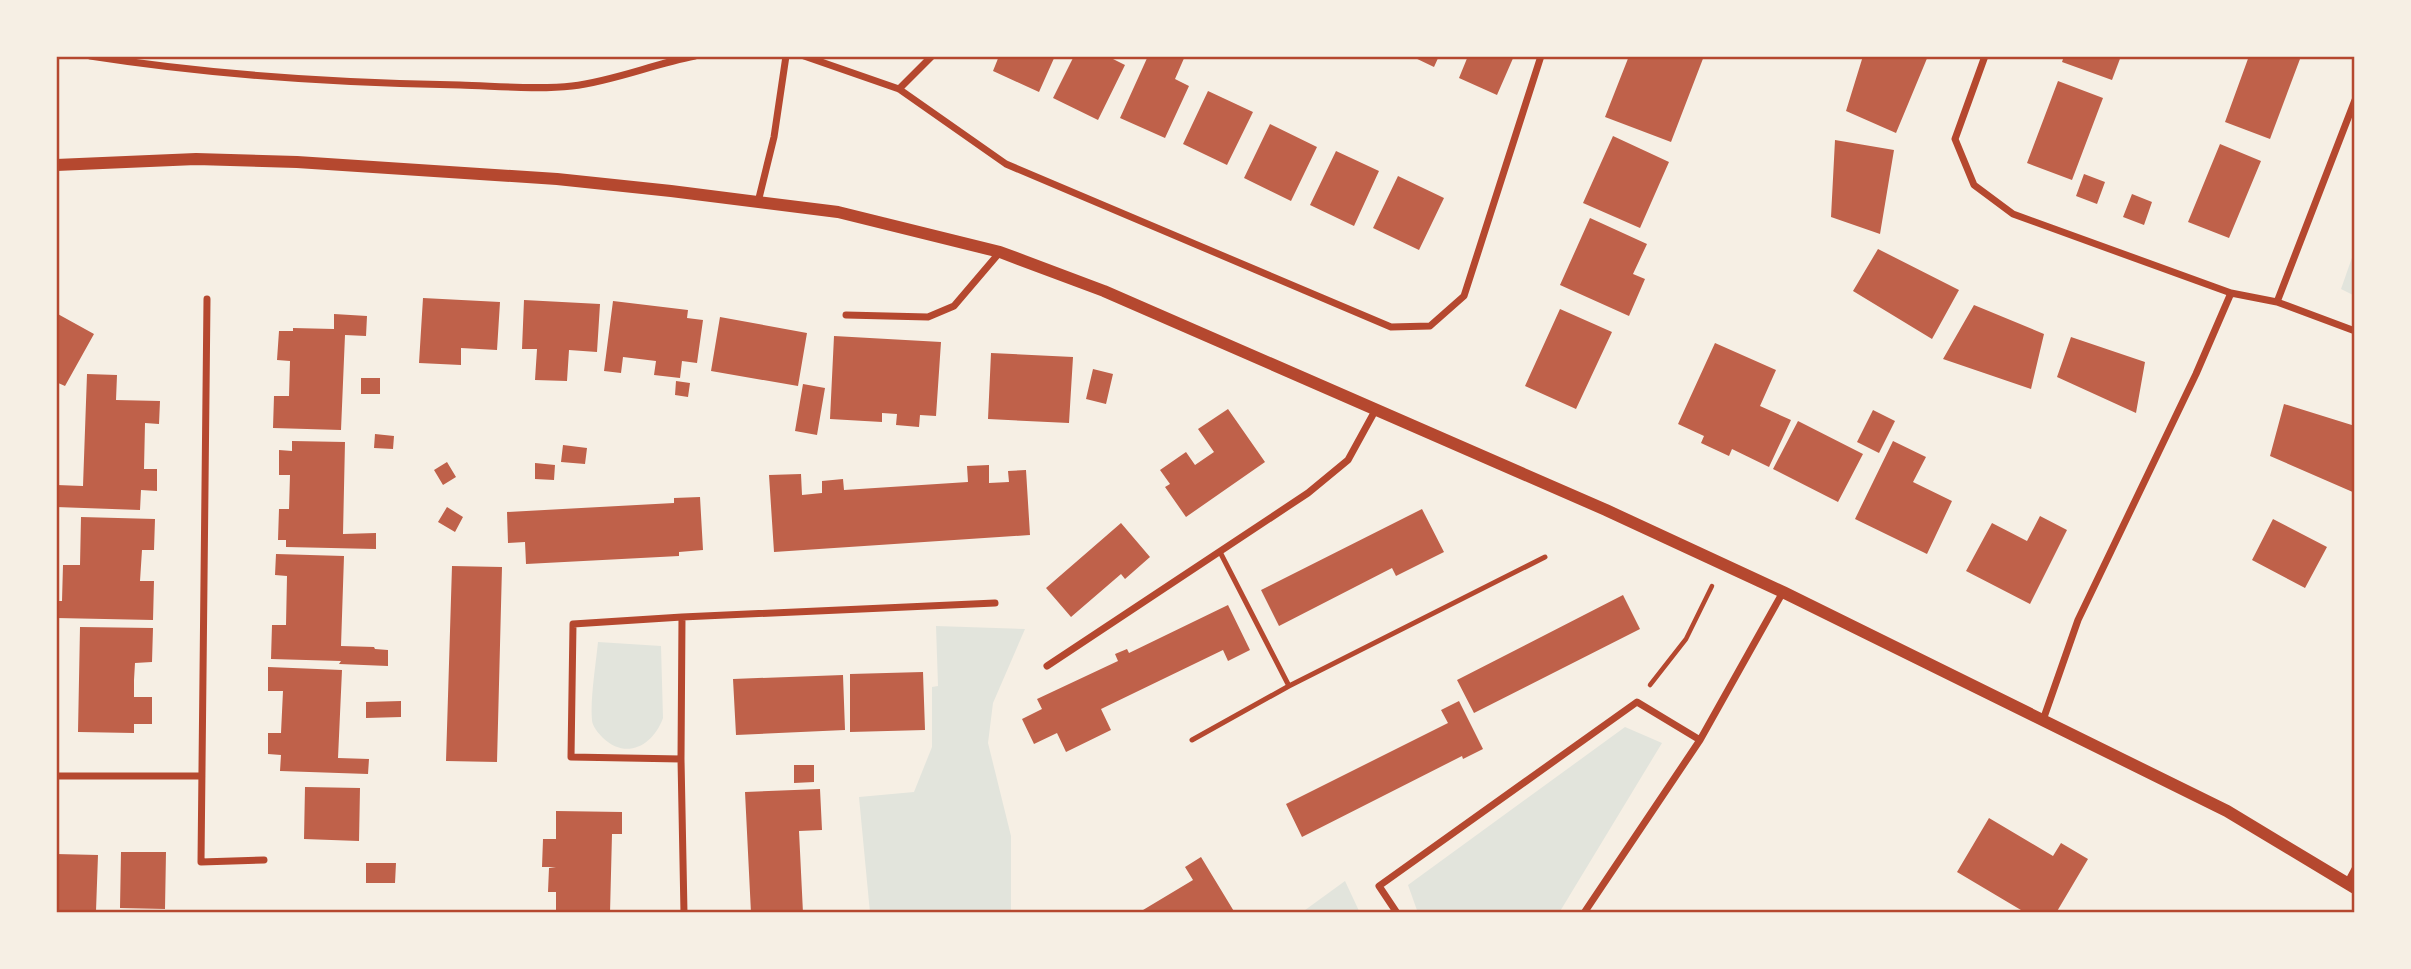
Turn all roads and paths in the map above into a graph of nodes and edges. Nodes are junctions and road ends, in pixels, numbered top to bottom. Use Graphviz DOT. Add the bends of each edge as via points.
graph roads {
  1 [pos="90,56"];
  2 [pos="695,56"];
  3 [pos="786,56"];
  4 [pos="804,56"];
  5 [pos="932,56"];
  6 [pos="1541,56"];
  7 [pos="1985,56"];
  8 [pos="899,89"];
  9 [pos="2355,100"];
  10 [pos="56,165"];
  11 [pos="758,202"];
  12 [pos="1000,252"];
  13 [pos="2231,293"];
  14 [pos="207,299"];
  15 [pos="2277,302"];
  16 [pos="846,315"];
  17 [pos="2355,331"];
  18 [pos="1376,409"];
  19 [pos="1220,552"];
  20 [pos="1545,557"];
  21 [pos="1722,565"];
  22 [pos="1783,592"];
  23 [pos="995,603"];
  24 [pos="682,617"];
  25 [pos="1046,666"];
  26 [pos="1289,686"];
  27 [pos="1637,702"];
  28 [pos="2043,720"];
  29 [pos="1192,740"];
  30 [pos="1700,740"];
  31 [pos="681,759"];
  32 [pos="56,776"];
  33 [pos="202,776"];
  34 [pos="264,860"];
  35 [pos="2355,869"];
  36 [pos="2351,885"];
  37 [pos="684,913"];
  38 [pos="1397,913"];
  39 [pos="1584,913"];
  1 -- 2 [label="street" via="368,84 569,87"];
  3 -- 11 [label="street"];
  4 -- 8 [label="street"];
  5 -- 8 [label="street"];
  6 -- 8 [label="street" via="1464,296 1430,326 1391,327 1006,164"];
  7 -- 13 [label="street" via="1955,139 1974,185 2012,214"];
  9 -- 15 [label="street"];
  10 -- 11 [label="street" via="195,159 298,162 557,179"];
  11 -- 12 [label="street" via="838,212"];
  12 -- 16 [label="street" via="954,306 937,314"];
  12 -- 18 [label="street" via="1104,290"];
  13 -- 15 [label="street"];
  13 -- 28 [label="street" via="2078,620"];
  14 -- 33 [label="street"];
  15 -- 17 [label="street"];
  18 -- 19 [label="street" via="1348,460"];
  18 -- 21 [label="street"];
  19 -- 25 [label="street"];
  19 -- 26 [label="lane"];
  20 -- 26 [label="lane"];
  21 -- 22 [label="street"];
  21 -- 27 [label="path" via="1686,639"];
  22 -- 28 [label="street"];
  22 -- 30 [label="street"];
  23 -- 24 [label="street"];
  24 -- 31 [label="street"];
  24 -- 31 [label="street" via="573,624 571,758"];
  26 -- 29 [label="lane"];
  27 -- 30 [label="street"];
  27 -- 38 [label="street" via="1379,886"];
  28 -- 36 [label="street" via="2227,811"];
  30 -- 39 [label="street"];
  31 -- 37 [label="street"];
  32 -- 33 [label="street"];
  33 -- 34 [label="street" via="201,862"];
  35 -- 36 [label="street"];
}
